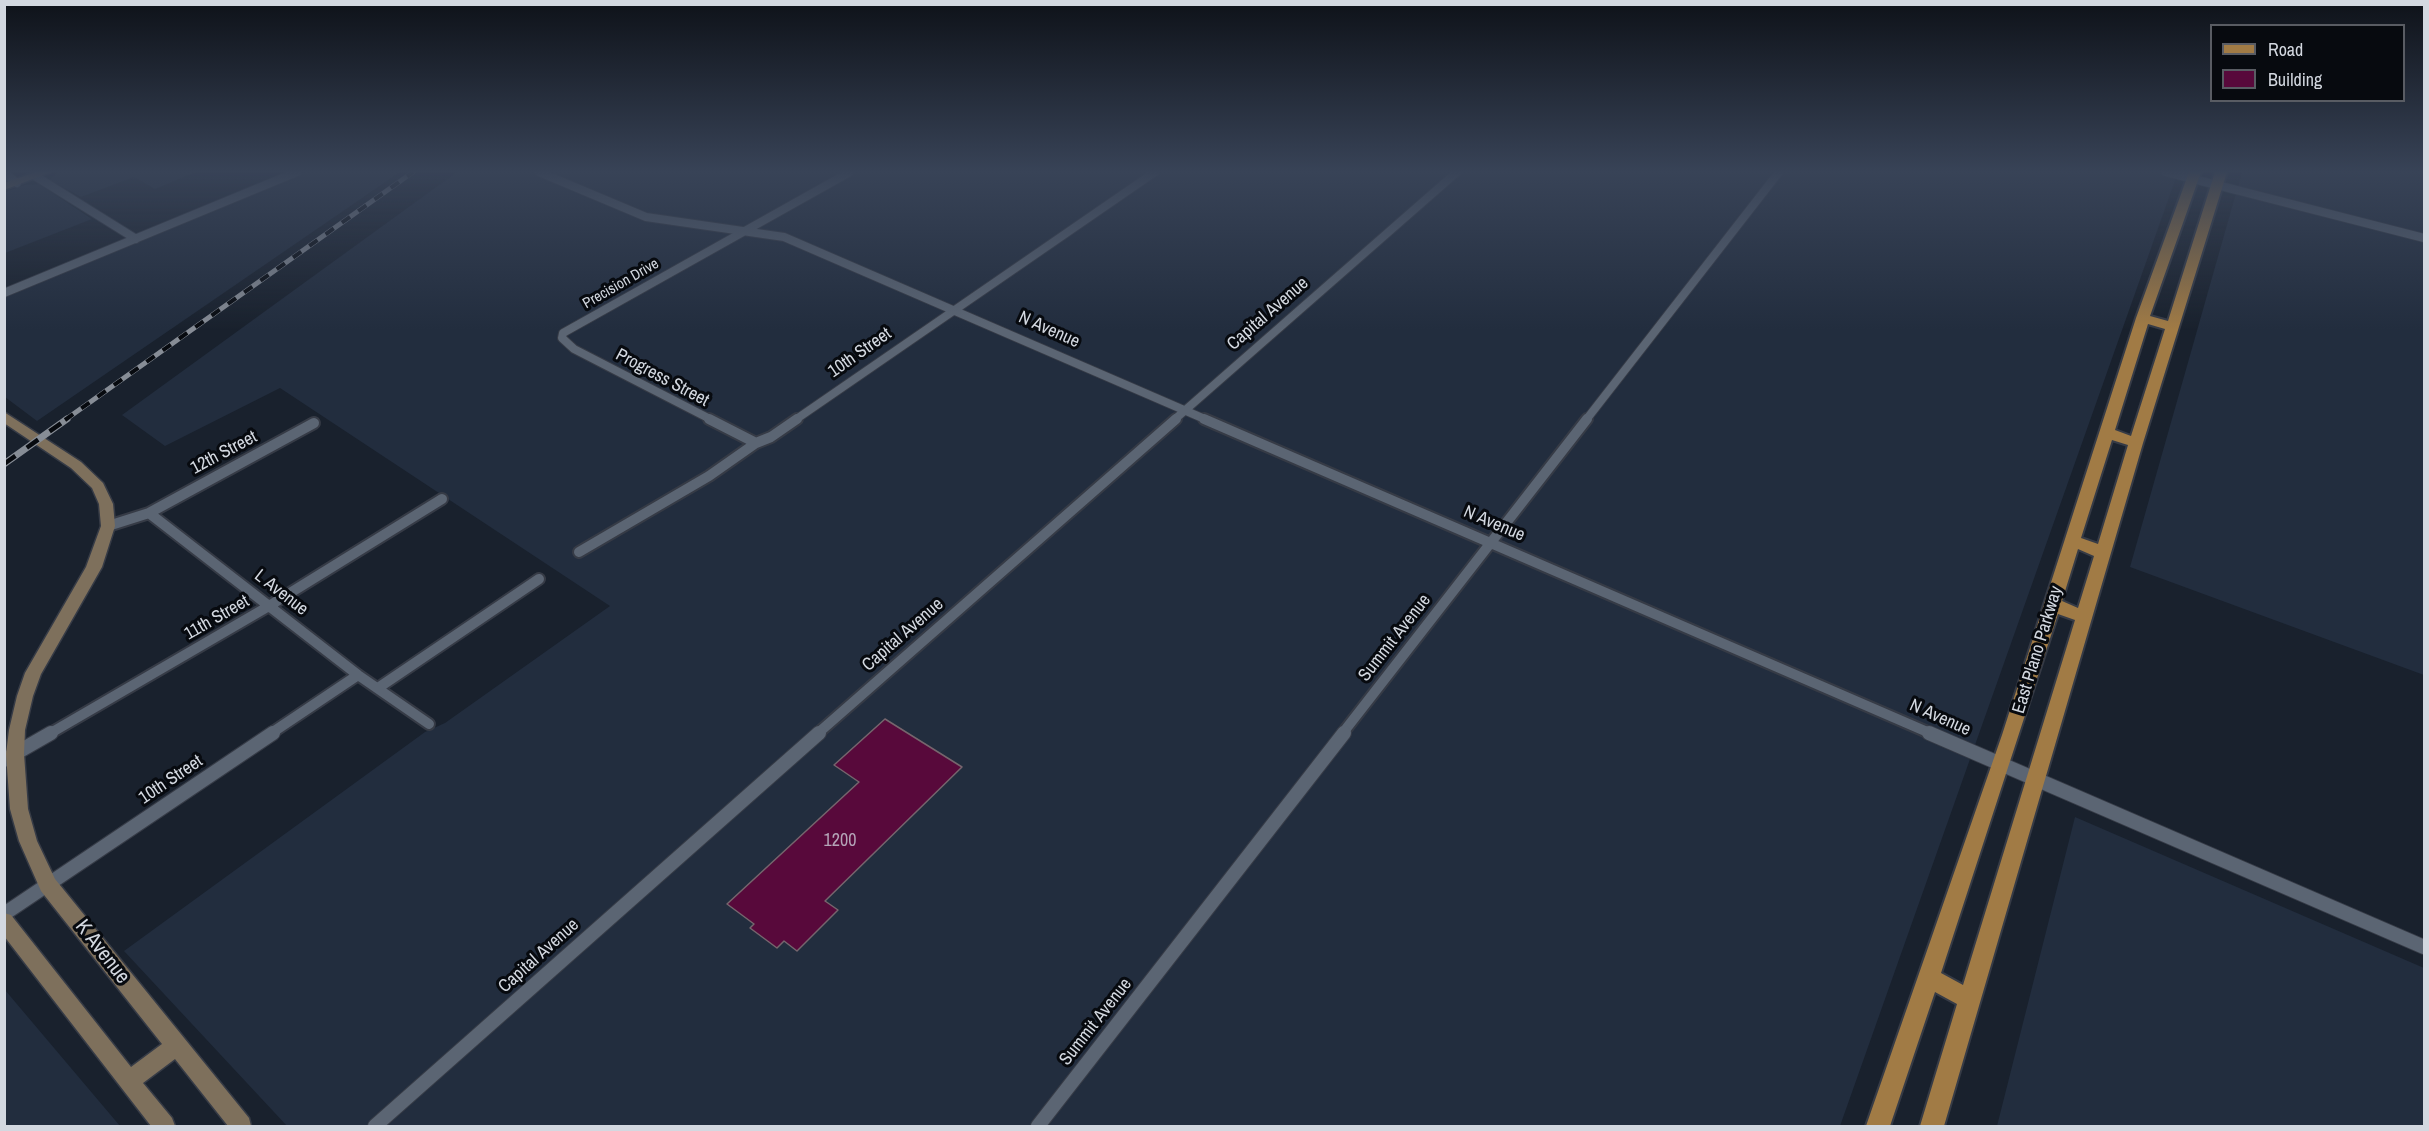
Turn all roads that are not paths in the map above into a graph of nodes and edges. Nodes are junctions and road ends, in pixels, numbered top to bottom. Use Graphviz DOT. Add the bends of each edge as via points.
graph roads {
  1 [pos="115,225"];
  2 [pos="170,225"];
  3 [pos="706,225"];
  4 [pos="756,225"];
  5 [pos="1078,225"];
  6 [pos="1397,225"];
  7 [pos="1738,225"];
  8 [pos="2177,225"];
  9 [pos="2205,225"];
  10 [pos="2379,225"];
  11 [pos="747,230"];
  12 [pos="2424,238"];
  13 [pos="136,239"];
  14 [pos="4,293"];
  15 [pos="955,309"];
  16 [pos="2144,318"];
  17 [pos="2174,327"];
  18 [pos="563,333"];
  19 [pos="1186,410"];
  20 [pos="4,416"];
  21 [pos="314,423"];
  22 [pos="2108,434"];
  23 [pos="756,443"];
  24 [pos="2136,443"];
  25 [pos="442,499"];
  26 [pos="149,513"];
  27 [pos="108,526"];
  28 [pos="2072,541"];
  29 [pos="1492,543"];
  30 [pos="579,552"];
  31 [pos="2104,553"];
  32 [pos="538,579"];
  33 [pos="2051,604"];
  34 [pos="269,606"];
  35 [pos="2084,617"];
  36 [pos="358,675"];
  37 [pos="378,688"];
  38 [pos="429,724"];
  39 [pos="10,757"];
  40 [pos="2000,764"];
  41 [pos="2036,779"];
  42 [pos="48,885"];
  43 [pos="4,914"];
  44 [pos="4,921"];
  45 [pos="2424,947"];
  46 [pos="1928,977"];
  47 [pos="1971,1000"];
  48 [pos="176,1046"];
  49 [pos="128,1081"];
  50 [pos="164,1126"];
  51 [pos="241,1126"];
  52 [pos="375,1126"];
  53 [pos="1038,1126"];
  54 [pos="1878,1126"];
  55 [pos="1932,1126"];
  1 -- 13 [label="street"];
  2 -- 13 [label="street"];
  3 -- 11 [label="street, N Avenue"];
  4 -- 11 [label="street, Precision Drive"];
  5 -- 15 [label="street, 10th Street"];
  6 -- 19 [label="street, Capital Avenue"];
  7 -- 29 [label="street, Summit Avenue"];
  8 -- 16 [label="main road, East Plano Parkway"];
  9 -- 17 [label="main road, East Plano Parkway"];
  10 -- 12 [label="street"];
  11 -- 15 [label="street, N Avenue" via="784,237"];
  11 -- 18 [label="street, Precision Drive"];
  13 -- 14 [label="street"];
  15 -- 19 [label="street, N Avenue"];
  15 -- 23 [label="street, 10th Street" via="771,437"];
  16 -- 17 [label="main road"];
  16 -- 22 [label="main road, East Plano Parkway"];
  17 -- 24 [label="main road, East Plano Parkway"];
  18 -- 23 [label="street, Progress Street" via="562,338 574,350"];
  19 -- 29 [label="street, N Avenue"];
  19 -- 52 [label="street, Capital Avenue"];
  20 -- 27 [label="main road" via="93,481 106,504"];
  21 -- 26 [label="street, 12th Street"];
  22 -- 24 [label="main road"];
  22 -- 28 [label="main road, East Plano Parkway"];
  23 -- 30 [label="street, 10th Street"];
  24 -- 31 [label="main road, East Plano Parkway"];
  25 -- 34 [label="street, 11th Street"];
  26 -- 27 [label="street"];
  26 -- 34 [label="street, L Avenue"];
  27 -- 39 [label="main road, K Avenue" via="94,567 33,673"];
  28 -- 31 [label="main road"];
  28 -- 33 [label="main road, East Plano Parkway"];
  29 -- 40 [label="street, N Avenue"];
  29 -- 53 [label="street, Summit Avenue"];
  31 -- 35 [label="main road, East Plano Parkway"];
  32 -- 37 [label="street"];
  33 -- 35 [label="main road"];
  33 -- 40 [label="main road, East Plano Parkway"];
  34 -- 36 [label="street, L Avenue"];
  34 -- 39 [label="street, 11th Street"];
  35 -- 41 [label="main road, East Plano Parkway"];
  36 -- 37 [label="street, L Avenue"];
  36 -- 42 [label="street, 10th Street"];
  37 -- 38 [label="street, L Avenue"];
  39 -- 42 [label="main road, K Avenue" via="28,841"];
  40 -- 41 [label="street, N Avenue"];
  40 -- 46 [label="main road, East Plano Parkway"];
  41 -- 45 [label="street, N Avenue"];
  41 -- 47 [label="main road, East Plano Parkway"];
  42 -- 43 [label="street, 10th Street"];
  42 -- 48 [label="main road, K Avenue"];
  44 -- 49 [label="main road"];
  46 -- 47 [label="main road"];
  46 -- 54 [label="main road, East Plano Parkway"];
  47 -- 55 [label="main road, East Plano Parkway"];
  48 -- 49 [label="main road"];
  48 -- 51 [label="main road, K Avenue"];
  49 -- 50 [label="main road"];
}
